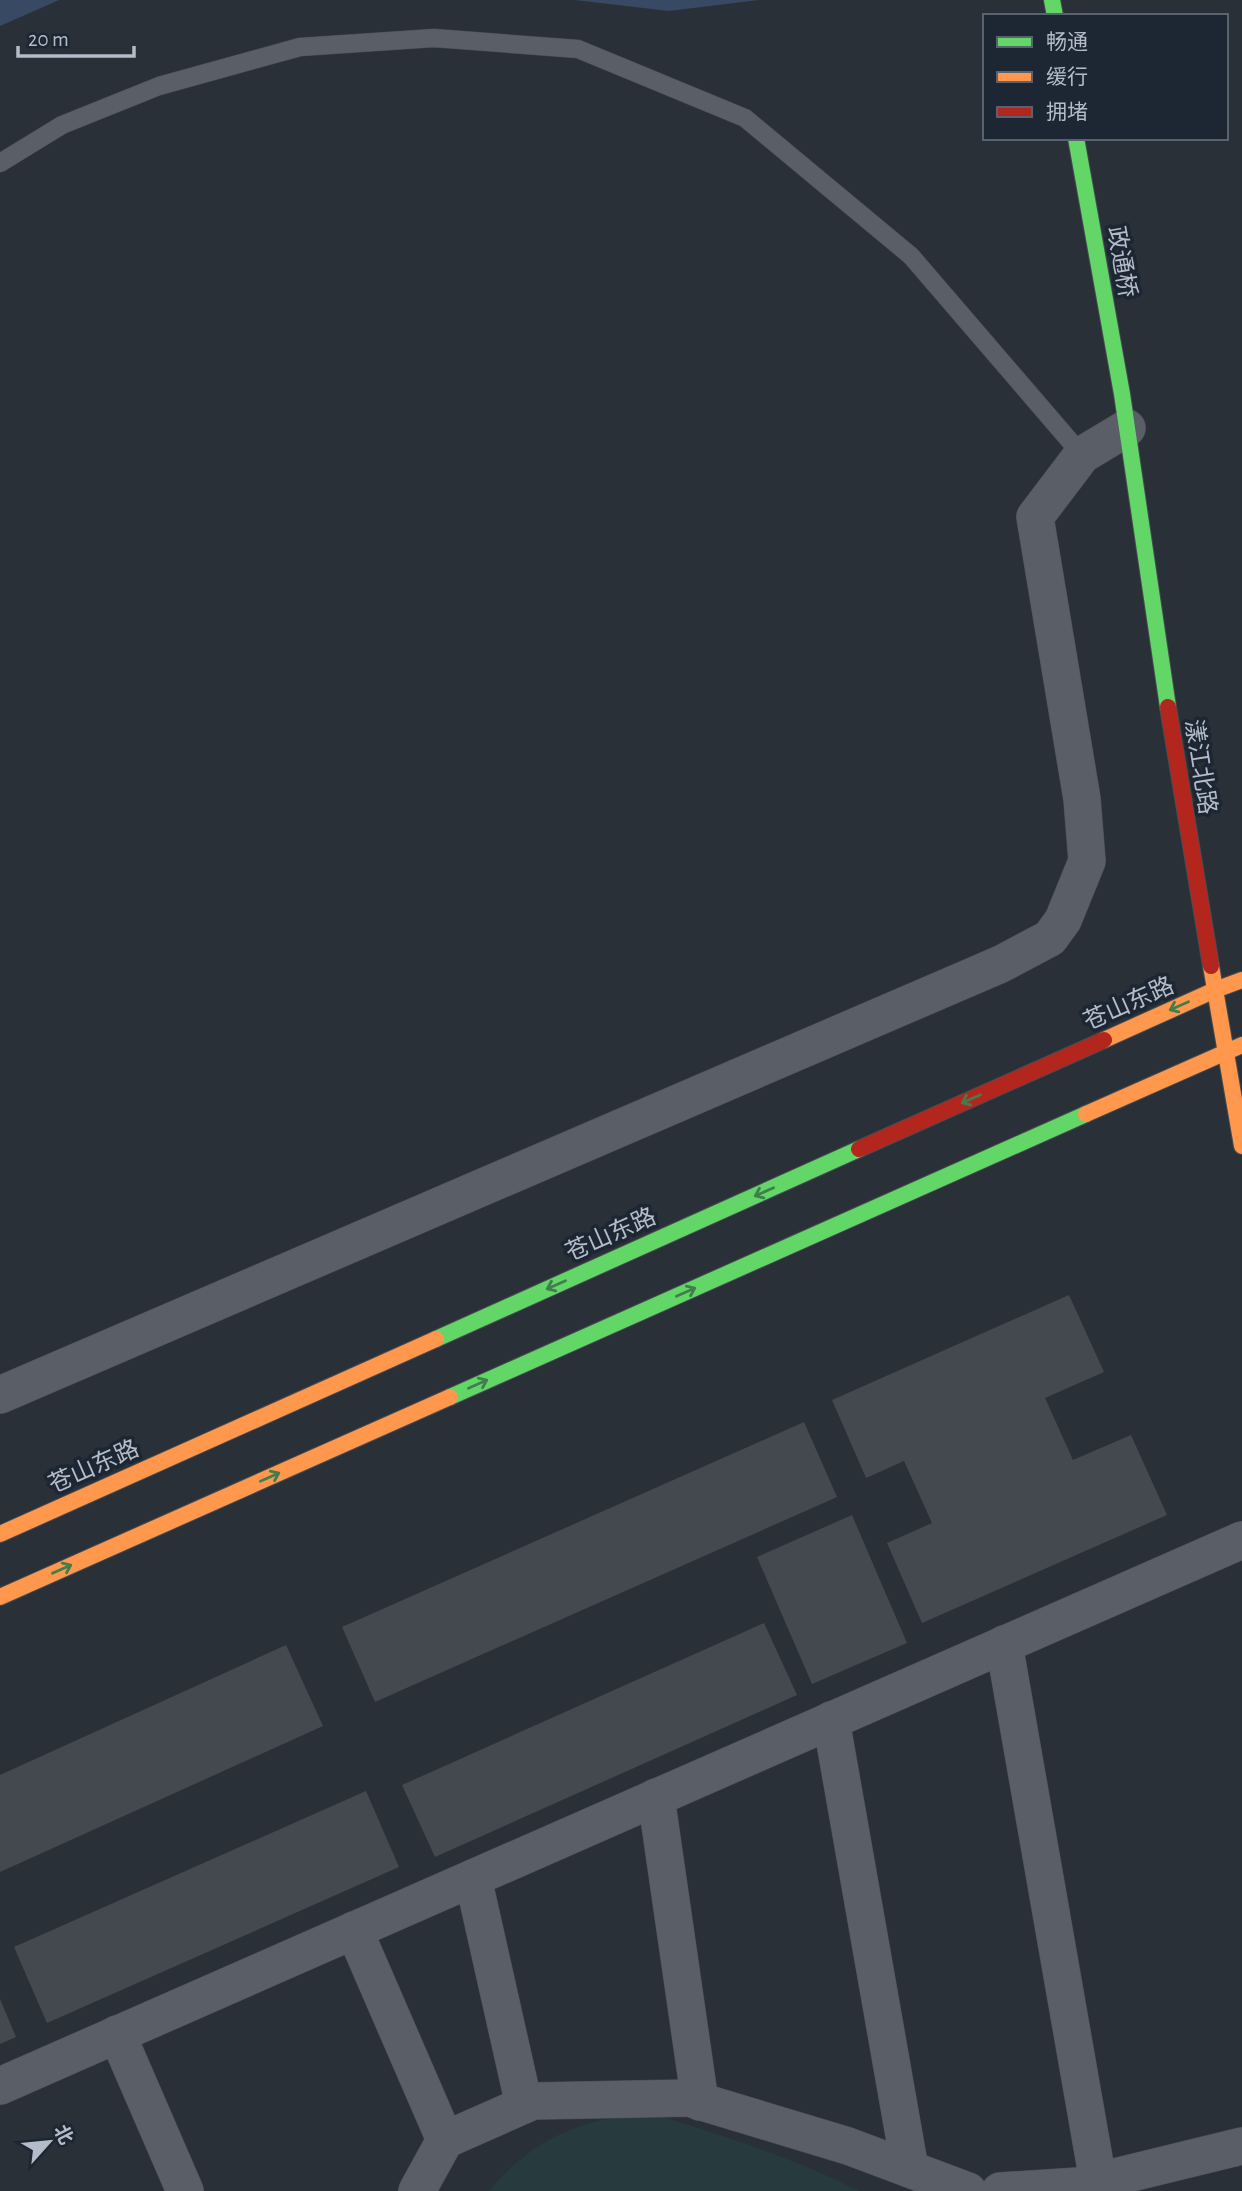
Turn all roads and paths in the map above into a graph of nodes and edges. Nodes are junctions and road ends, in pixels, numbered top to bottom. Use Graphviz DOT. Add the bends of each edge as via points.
graph roads {
  1 [pos="1076,140"];
  2 [pos="0,163"];
  3 [pos="1124,411"];
  4 [pos="1082,454"];
  5 [pos="1242,980"];
  6 [pos="1215,990"];
  7 [pos="1242,1045"];
  8 [pos="1226,1051"];
  9 [pos="1242,1146"];
  10 [pos="0,1395"];
  11 [pos="0,1534"];
  12 [pos="1242,1541"];
  13 [pos="0,1597"];
  14 [pos="1004,1644"];
  15 [pos="831,1720"];
  16 [pos="656,1797"];
  17 [pos="473,1878"];
  18 [pos="354,1930"];
  19 [pos="117,2034"];
  20 [pos="0,2086"];
  21 [pos="700,2102"];
  22 [pos="524,2105"];
  23 [pos="445,2140"];
  24 [pos="1242,2146"];
  25 [pos="910,2169"];
  26 [pos="1098,2181"];
  27 [pos="185,2191"];
  28 [pos="417,2191"];
  29 [pos="968,2191"];
  30 [pos="1000,2191"];
  1 -- 3 [label="main road, 政通桥"];
  2 -- 4 [label="lane" via="62,125 159,86 300,47 434,38 578,49 745,118 911,256"];
  3 -- 4 [label="street"];
  3 -- 6 [label="main road, 漾江北路"];
  4 -- 10 [label="street" via="1035,517 1082,799 1087,861 1063,920 1050,938 1001,964"];
  5 -- 6 [label="main road, 苍山东路"];
  6 -- 8 [label="main road, 漾江北路"];
  6 -- 11 [label="main road, 苍山东路, one-way"];
  7 -- 8 [label="main road"];
  8 -- 9 [label="main road, 漾江北路"];
  13 -- 8 [label="main road, one-way"];
  12 -- 14 [label="street"];
  14 -- 15 [label="street"];
  14 -- 26 [label="street"];
  15 -- 16 [label="street"];
  15 -- 25 [label="street"];
  16 -- 17 [label="street"];
  16 -- 21 [label="street"];
  17 -- 18 [label="street"];
  17 -- 22 [label="street"];
  18 -- 19 [label="street"];
  18 -- 23 [label="street"];
  19 -- 20 [label="street"];
  19 -- 27 [label="street"];
  21 -- 22 [label="street" via="689,2098 533,2101"];
  21 -- 25 [label="street"];
  22 -- 23 [label="street"];
  23 -- 28 [label="street"];
  24 -- 26 [label="street"];
  25 -- 29 [label="street"];
  26 -- 30 [label="street"];
}
